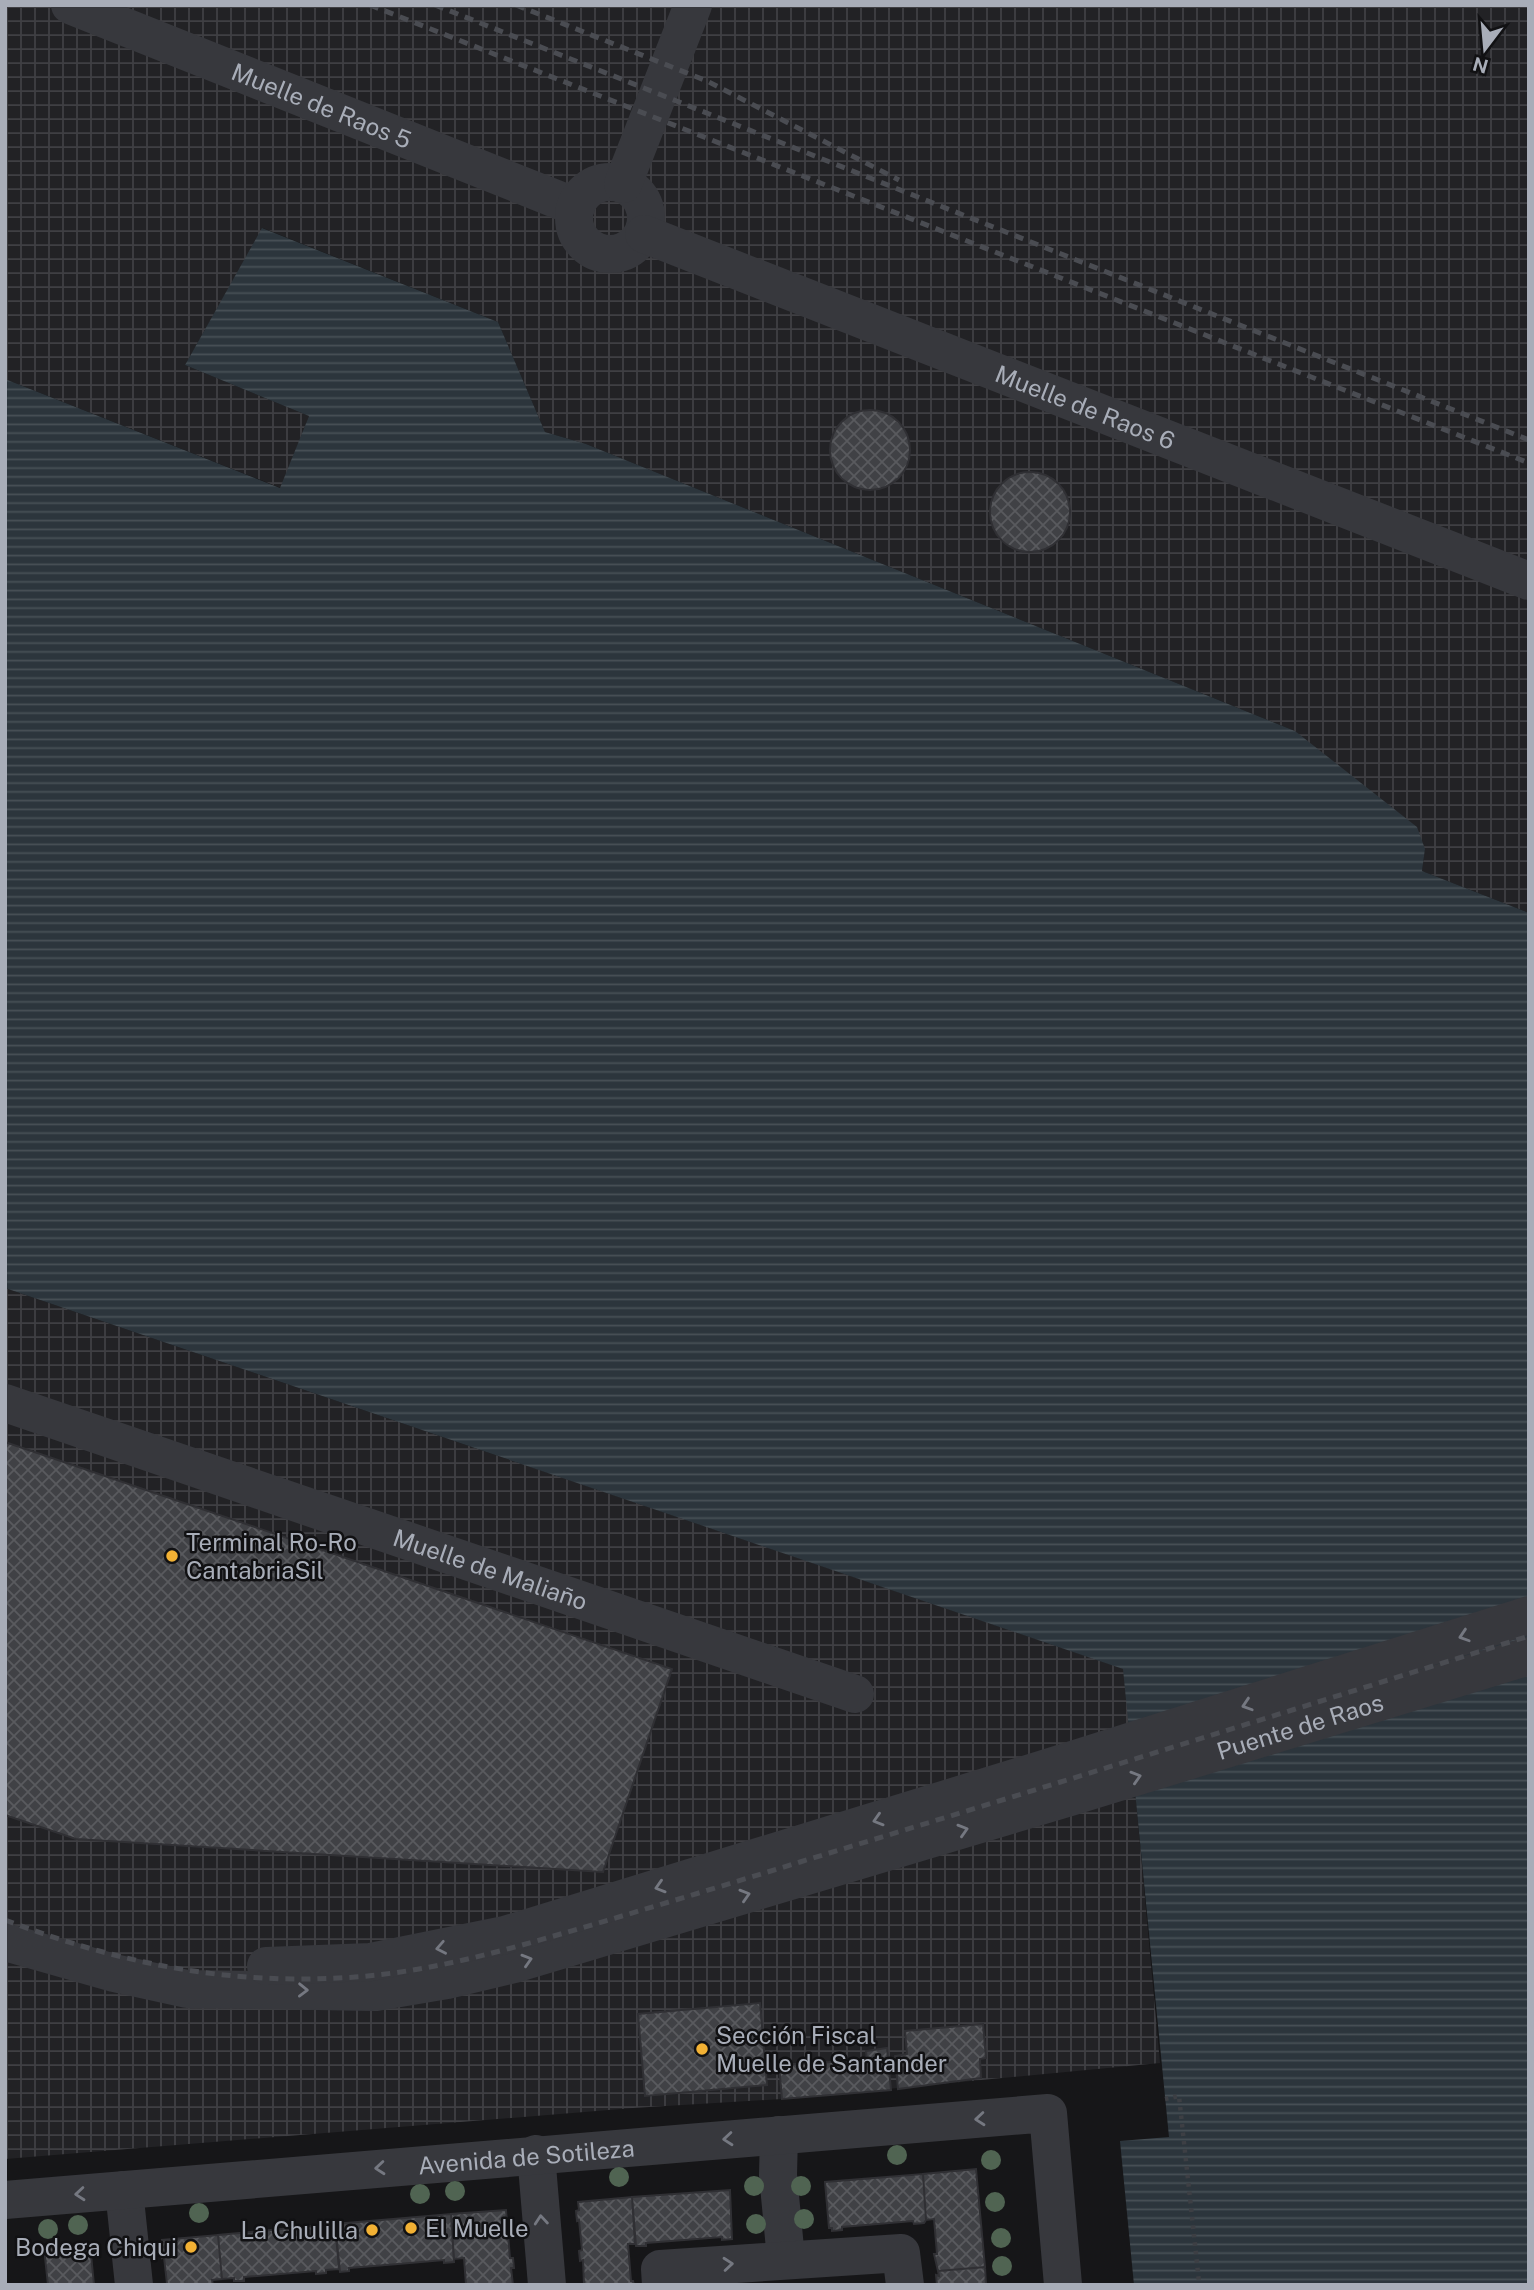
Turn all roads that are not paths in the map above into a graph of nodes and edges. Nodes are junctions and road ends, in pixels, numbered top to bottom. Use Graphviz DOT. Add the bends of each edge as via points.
graph roads {
  1 [pos="70,5"];
  2 [pos="693,5"];
  3 [pos="623,184"];
  4 [pos="576,206"];
  5 [pos="643,234"];
  6 [pos="1529,581"];
  7 [pos="5,1403"];
  8 [pos="1529,1615"];
  9 [pos="1529,1656"];
  10 [pos="855,1694"];
  11 [pos="1065,1781"];
  12 [pos="5,1942"];
  13 [pos="779,2135"];
  14 [pos="536,2154"];
  15 [pos="124,2190"];
  16 [pos="5,2200"];
  17 [pos="786,2259"];
  18 [pos="134,2285"];
  19 [pos="547,2285"];
  20 [pos="661,2285"];
  21 [pos="905,2285"];
  22 [pos="1063,2285"];
  1 -- 4 [label="street, Muelle de Raos 5"];
  2 -- 3 [label="street"];
  3 -- 4 [label="street" via="612,181 590,188"];
  3 -- 5 [label="street" via="644,204"];
  4 -- 5 [label="street" via="575,226 592,250 621,253"];
  5 -- 6 [label="street, Muelle de Raos 6"];
  7 -- 10 [label="street, Muelle de Maliaño"];
  8 -- 11 [label="street, one-way"];
  11 -- 9 [label="street, Puente de Raos, one-way"];
  11 -- 12 [label="street" via="514,1964 376,1992 187,1989"];
  13 -- 14 [label="street, Avenida de Sotileza, one-way"];
  13 -- 17 [label="street"];
  22 -- 13 [label="street, Avenida de Sotileza, one-way" via="1048,2113"];
  14 -- 15 [label="street, Avenida de Sotileza, one-way"];
  19 -- 14 [label="street, one-way"];
  15 -- 16 [label="street, Avenida de Sotileza, one-way"];
  15 -- 18 [label="street"];
  20 -- 17 [label="street, one-way" via="660,2269"];
  17 -- 21 [label="street" via="901,2253"];
}
